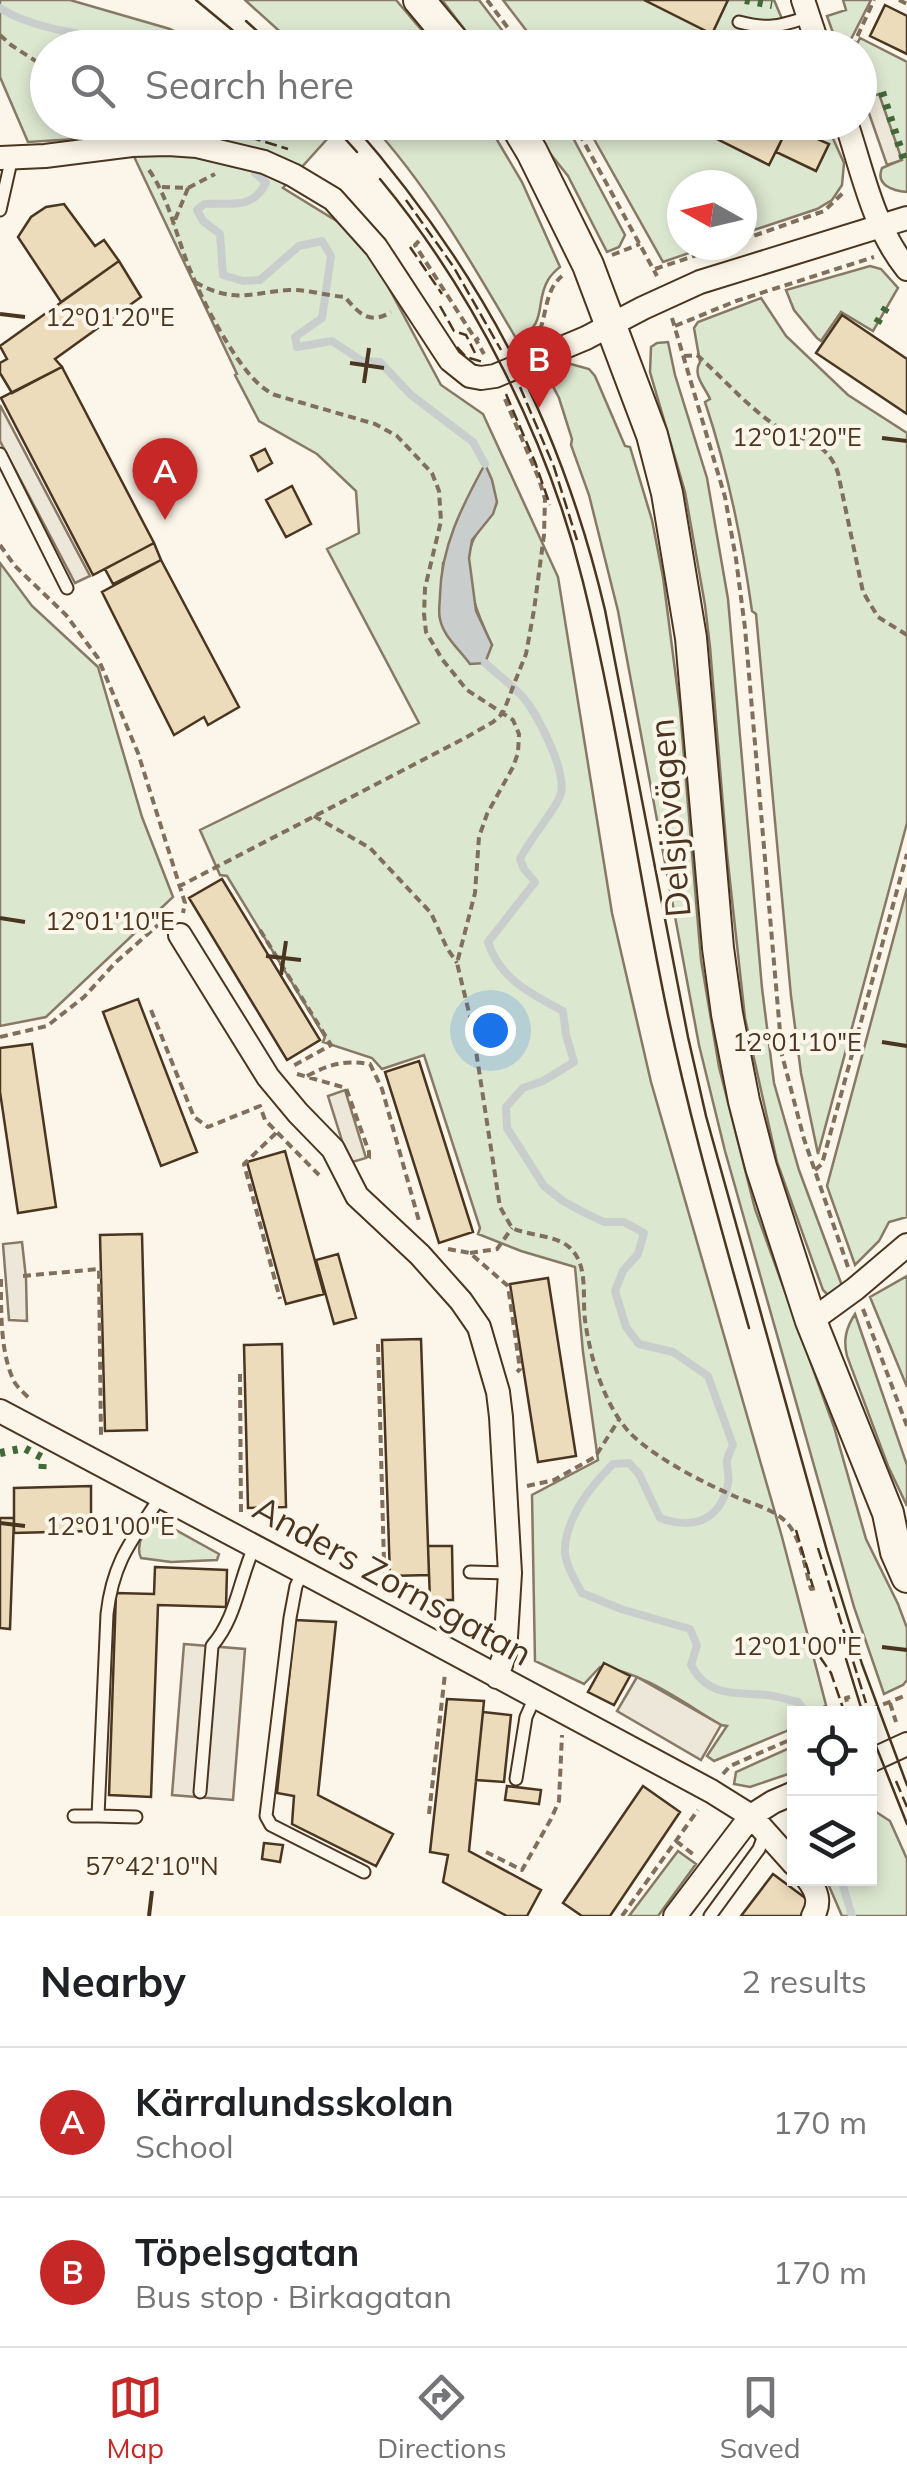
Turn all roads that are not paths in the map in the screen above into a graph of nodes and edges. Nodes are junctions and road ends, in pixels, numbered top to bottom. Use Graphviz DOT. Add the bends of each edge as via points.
graph roads {
  1 [pos="419,0"];
  2 [pos="805,8"];
  3 [pos="740,22"];
  4 [pos="444,30"];
  5 [pos="525,140"];
  6 [pos="851,140"];
  7 [pos="6,157"];
  8 [pos="0,210"];
  9 [pos="907,218"];
  10 [pos="882,226"];
  11 [pos="900,260"];
  12 [pos="611,324"];
  13 [pos="0,454"];
  14 [pos="67,588"];
  15 [pos="180,936"];
  16 [pos="907,1245"];
  17 [pos="811,1321"];
  18 [pos="0,1411"];
  19 [pos="161,1496"];
  20 [pos="898,1523"];
  21 [pos="255,1545"];
  22 [pos="303,1572"];
  23 [pos="470,1572"];
  24 [pos="510,1573"];
  25 [pos="907,1578"];
  26 [pos="498,1677"];
  27 [pos="535,1697"];
  28 [pos="907,1744"];
  29 [pos="877,1758"];
  30 [pos="516,1780"];
  31 [pos="200,1792"];
  32 [pos="787,1796"];
  33 [pos="74,1816"];
  34 [pos="98,1816"];
  35 [pos="136,1817"];
  36 [pos="758,1824"];
  37 [pos="787,1856"];
  38 [pos="364,1872"];
  39 [pos="811,1886"];
  40 [pos="675,1916"];
  41 [pos="710,1916"];
  42 [pos="813,1916"];
  1 -- 4 [label="street"];
  2 -- 3 [label="lane" via="780,26"];
  5 -- 12 [label="street, Delsjövägen"];
  6 -- 10 [label="street"];
  7 -- 8 [label="lane"];
  7 -- 12 [label="street" via="168,144 245,156 294,175 333,199 376,247 450,360 470,376 495,376"];
  9 -- 10 [label="street"];
  10 -- 11 [label="street"];
  10 -- 12 [label="street" via="700,282"];
  12 -- 17 [label="street, Delsjövägen" via="652,435 678,556 735,1059 761,1167"];
  13 -- 14 [label="lane"];
  15 -- 24 [label="street" via="268,1077 333,1149 356,1196 420,1256 479,1327 502,1417"];
  16 -- 17 [label="street"];
  17 -- 20 [label="street, Delsjövägen"];
  18 -- 19 [label="street, Anders Zornsgatan"];
  19 -- 21 [label="street, Anders Zornsgatan"];
  19 -- 34 [label="lane" via="110,1586"];
  20 -- 25 [label="street, Delsjövägen" via="896,1552"];
  21 -- 22 [label="street, Anders Zornsgatan"];
  21 -- 31 [label="lane" via="231,1618 212,1646"];
  22 -- 26 [label="street, Anders Zornsgatan"];
  22 -- 38 [label="lane" via="290,1618 266,1816 271,1826"];
  23 -- 24 [label="lane"];
  24 -- 26 [label="street"];
  26 -- 27 [label="street, Anders Zornsgatan"];
  27 -- 30 [label="lane"];
  27 -- 36 [label="street, Anders Zornsgatan" via="711,1791"];
  28 -- 29 [label="street"];
  32 -- 36 [label="street" via="772,1802"];
  33 -- 34 [label="lane"];
  34 -- 35 [label="lane"];
  36 -- 37 [label="street, Anders Zornsgatan"];
  36 -- 40 [label="street"];
  36 -- 41 [label="lane" via="760,1850"];
  39 -- 42 [label="street" via="818,1898"];
}
